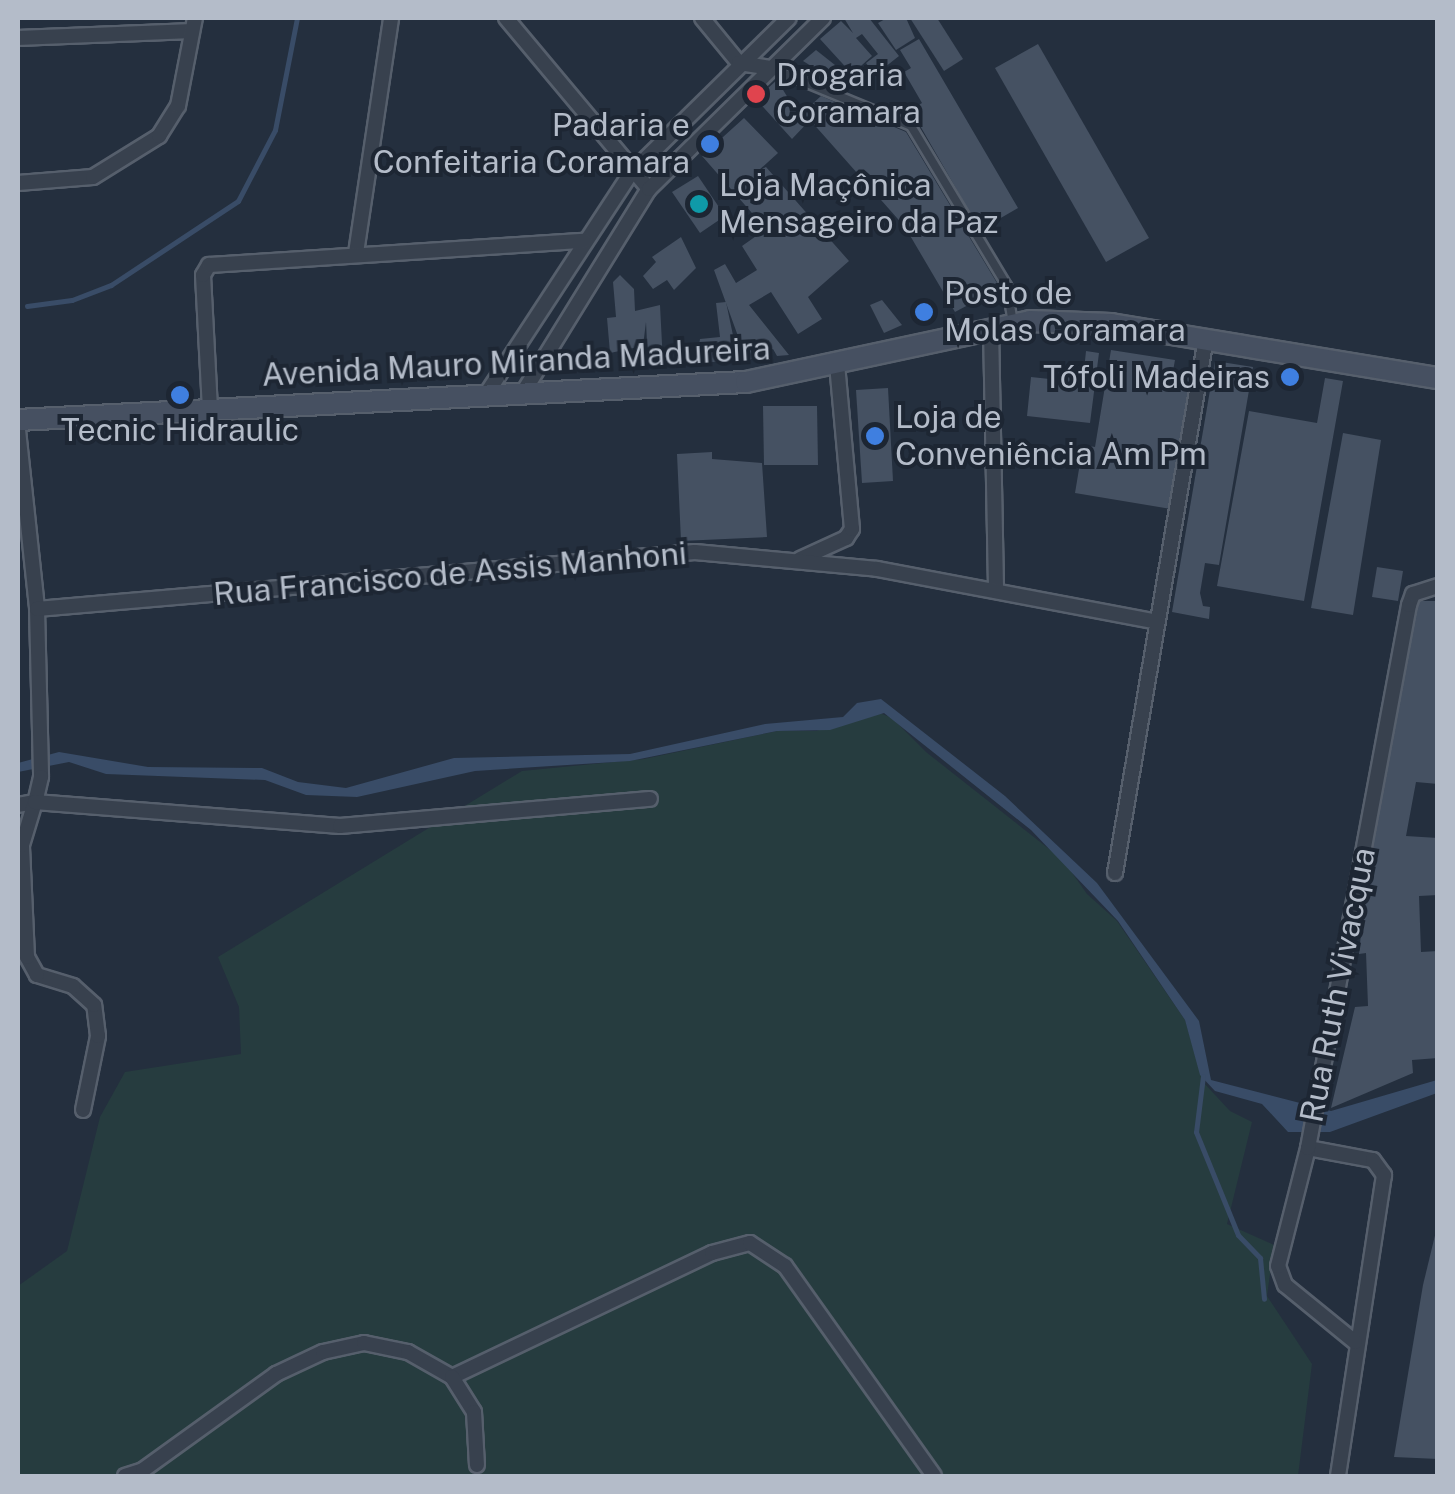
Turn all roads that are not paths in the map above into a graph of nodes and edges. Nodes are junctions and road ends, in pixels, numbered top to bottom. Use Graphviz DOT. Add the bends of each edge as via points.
graph roads {
  1 [pos="391,18"];
  2 [pos="506,18"];
  3 [pos="702,18"];
  4 [pos="789,18"];
  5 [pos="817,19"];
  6 [pos="193,24"];
  7 [pos="18,38"];
  8 [pos="739,64"];
  9 [pos="769,68"];
  10 [pos="631,173"];
  11 [pos="18,184"];
  12 [pos="650,189"];
  13 [pos="584,241"];
  14 [pos="356,253"];
  15 [pos="1013,323"];
  16 [pos="991,326"];
  17 [pos="1206,338"];
  18 [pos="837,365"];
  19 [pos="1434,378"];
  20 [pos="524,392"];
  21 [pos="487,393"];
  22 [pos="210,409"];
  23 [pos="18,420"];
  24 [pos="18,430"];
  25 [pos="799,559"];
  26 [pos="1438,586"];
  27 [pos="996,592"];
  28 [pos="38,609"];
  29 [pos="1157,622"];
  30 [pos="650,799"];
  31 [pos="34,802"];
  32 [pos="18,805"];
  33 [pos="1114,873"];
  34 [pos="83,1110"];
  35 [pos="1309,1142"];
  36 [pos="1355,1342"];
  37 [pos="452,1377"];
  38 [pos="477,1465"];
  39 [pos="125,1476"];
  40 [pos="934,1476"];
  41 [pos="1338,1476"];
  1 -- 14 [label="street"];
  2 -- 10 [label="street"];
  3 -- 8 [label="street"];
  4 -- 8 [label="street"];
  5 -- 9 [label="street"];
  6 -- 7 [label="street"];
  6 -- 11 [label="street" via="178,106 160,136 93,177"];
  8 -- 9 [label="street"];
  8 -- 10 [label="street"];
  9 -- 12 [label="street"];
  9 -- 15 [label="lane" via="910,126 1007,286"];
  10 -- 12 [label="street"];
  10 -- 13 [label="street"];
  12 -- 20 [label="street"];
  13 -- 14 [label="street"];
  13 -- 21 [label="street" via="524,346"];
  14 -- 22 [label="street" via="204,269"];
  15 -- 16 [label="main road, Avenida Mauro Miranda Madureira"];
  15 -- 17 [label="main road, Avenida Mauro Miranda Madureira" via="1111,324"];
  16 -- 18 [label="main road, Avenida Mauro Miranda Madureira"];
  16 -- 27 [label="street"];
  17 -- 19 [label="main road, Avenida Mauro Miranda Madureira"];
  17 -- 29 [label="street"];
  18 -- 20 [label="main road, Avenida Mauro Miranda Madureira" via="746,382"];
  18 -- 25 [label="street" via="852,529"];
  20 -- 21 [label="main road, Avenida Mauro Miranda Madureira"];
  21 -- 22 [label="main road, Avenida Mauro Miranda Madureira"];
  22 -- 23 [label="main road, Avenida Mauro Miranda Madureira"];
  24 -- 28 [label="street"];
  25 -- 27 [label="street, Rua Francisco de Assis Manhoni"];
  25 -- 28 [label="street, Rua Francisco de Assis Manhoni" via="695,552 567,560"];
  26 -- 35 [label="street, Rua Ruth Vivacqua" via="1413,594"];
  27 -- 29 [label="street, Rua Francisco de Assis Manhoni"];
  28 -- 31 [label="street" via="41,776"];
  29 -- 33 [label="street"];
  30 -- 31 [label="street" via="340,826"];
  31 -- 32 [label="street"];
  31 -- 34 [label="street" via="22,845 27,957 37,974 73,986 94,1005 98,1036"];
  35 -- 36 [label="street, Rua Ruth Vivacqua" via="1278,1273 1284,1286"];
  35 -- 36 [label="street" via="1383,1169"];
  36 -- 41 [label="street"];
  37 -- 38 [label="street" via="474,1412"];
  37 -- 39 [label="street" via="388,1345 324,1352 276,1374 143,1470"];
  37 -- 40 [label="street" via="712,1254 750,1243 784,1266"];
}
